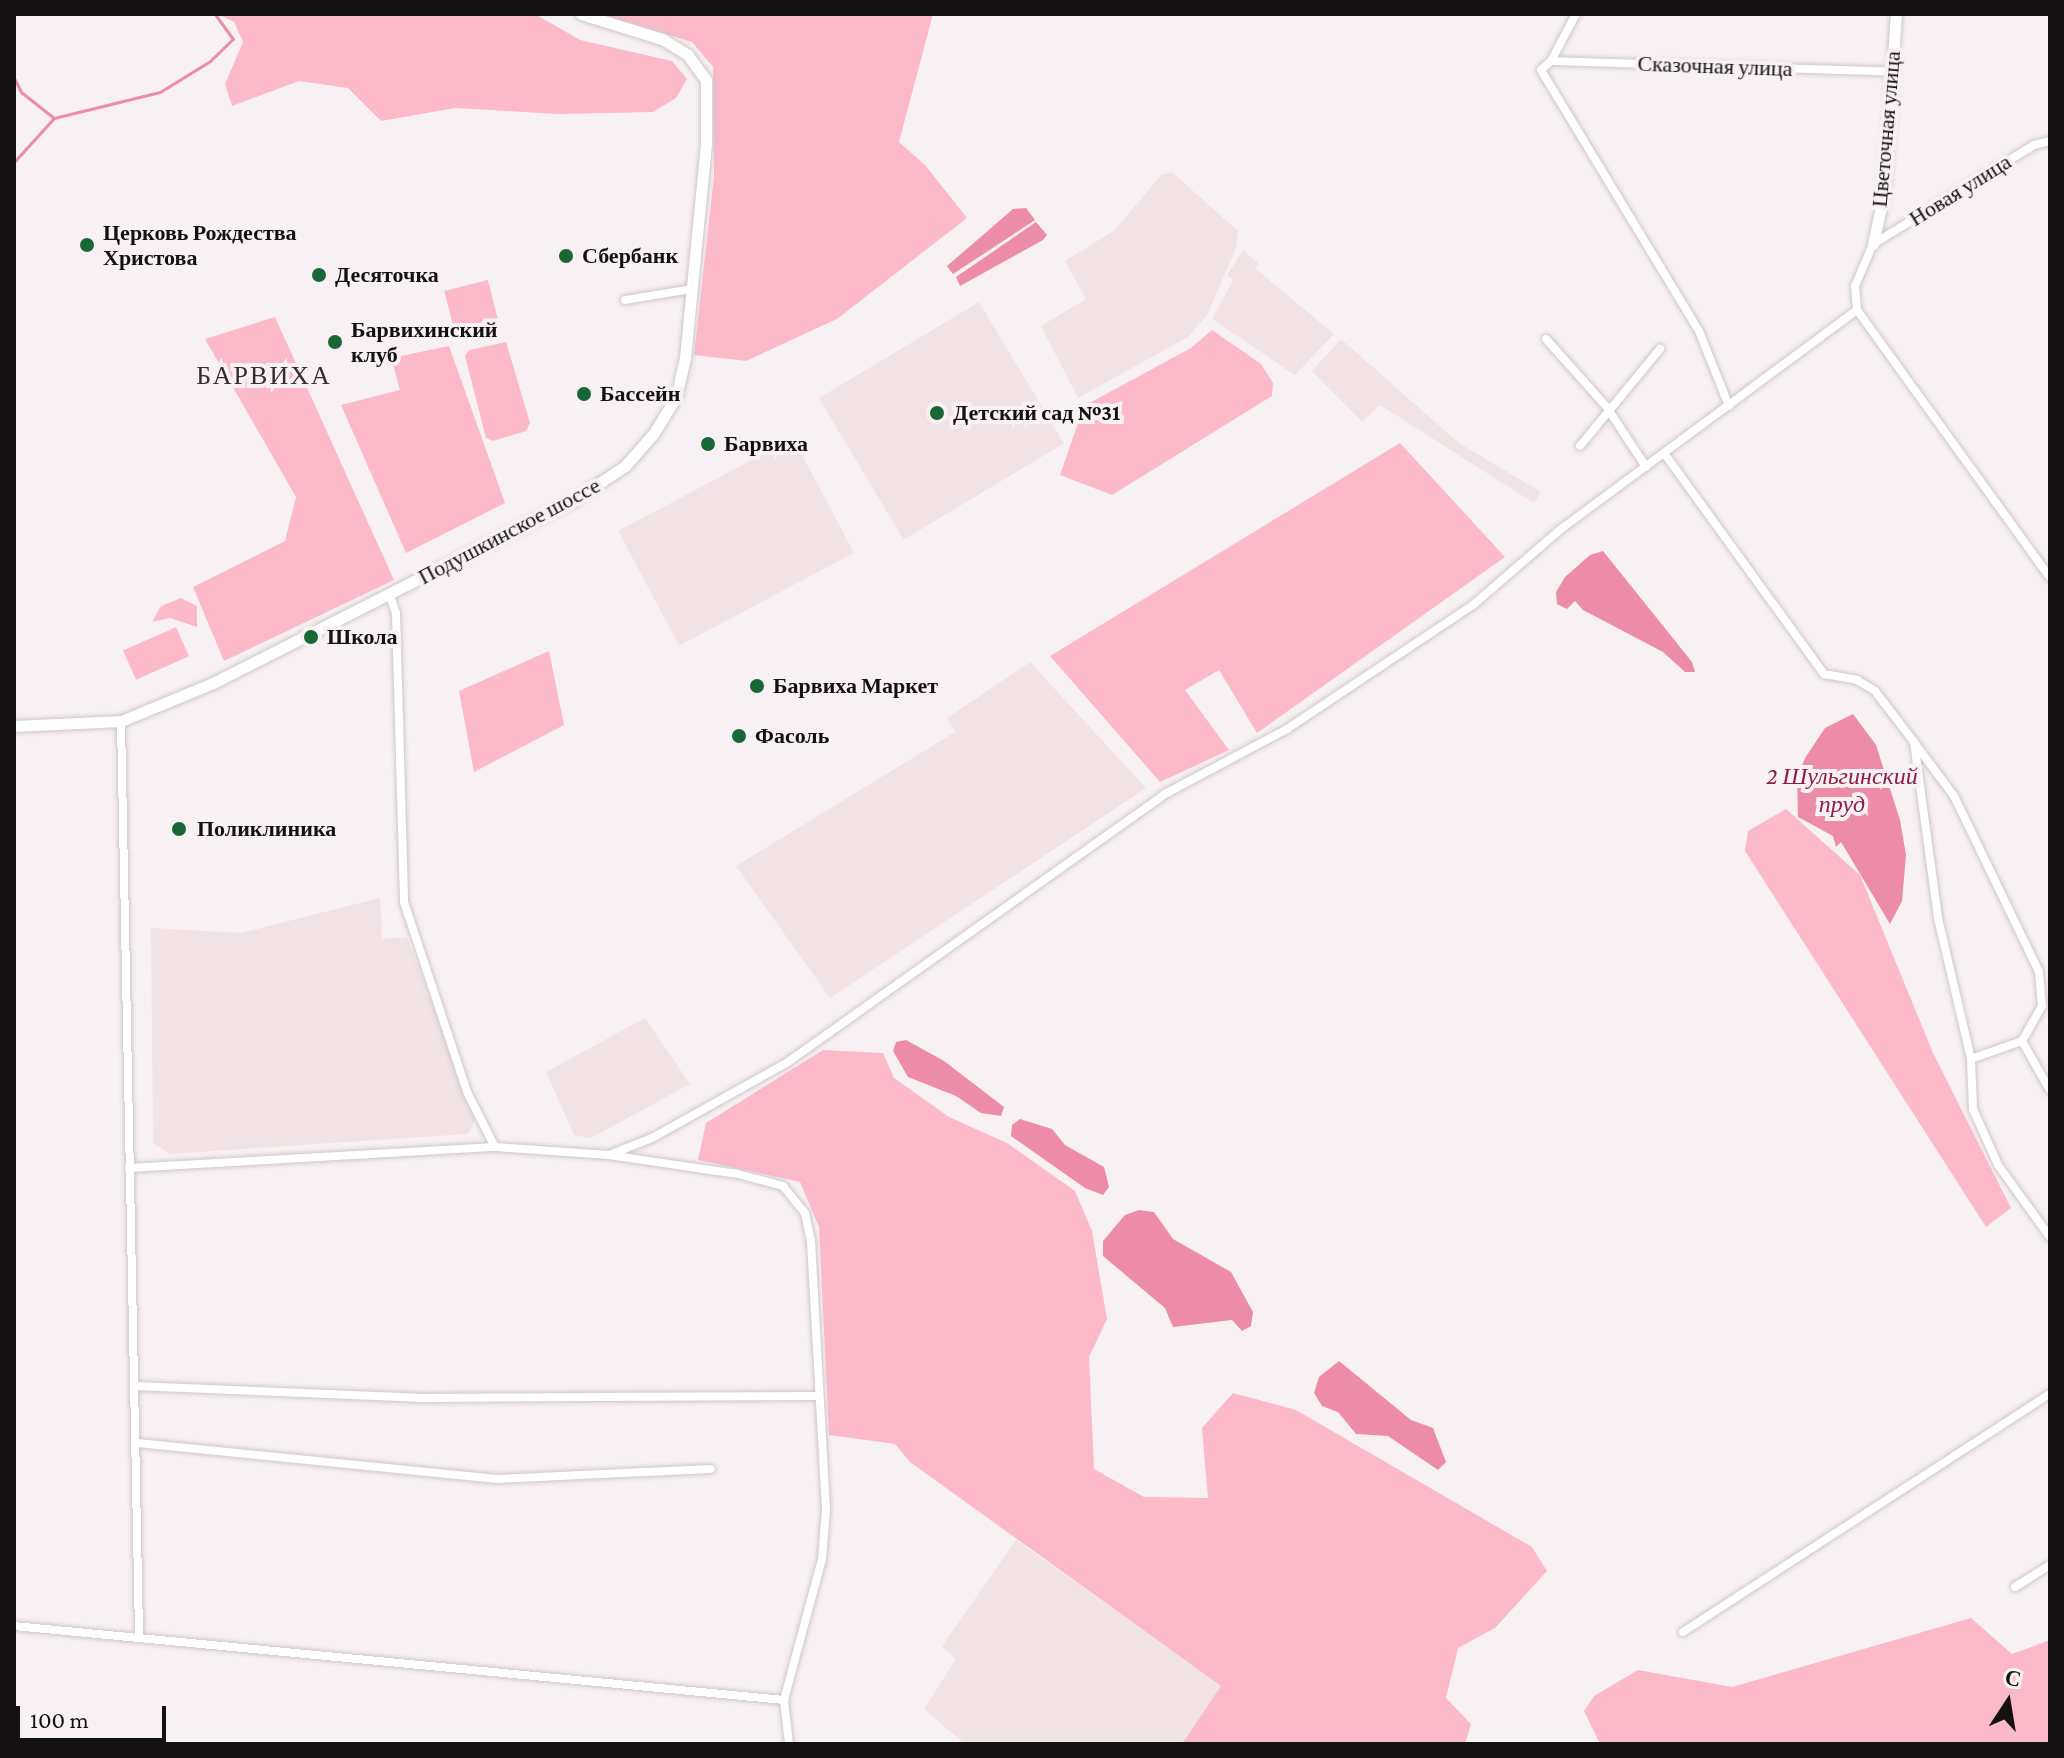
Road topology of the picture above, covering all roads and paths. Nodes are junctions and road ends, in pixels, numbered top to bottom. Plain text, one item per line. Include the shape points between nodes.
1 (581, 14) edge
2 (1576, 14) edge
3 (1896, 14) edge
4 (1551, 61) junction
5 (1893, 72) junction
6 (2050, 141) edge
7 (1873, 244) junction
8 (692, 289) junction
9 (625, 300) dead end
10 (1857, 310) junction
11 (1546, 339) dead end
12 (1660, 349) dead end
13 (1729, 406) junction
14 (1609, 411) junction
15 (1580, 446) dead end
16 (1664, 453) junction
17 (1646, 467) junction
18 (2050, 578) edge
19 (389, 593) junction
20 (121, 721) junction
21 (14, 726) edge
22 (1914, 742) junction
23 (2022, 1041) junction
24 (1971, 1059) junction
25 (2050, 1090) edge
26 (495, 1147) junction
27 (609, 1155) junction
28 (129, 1168) junction
29 (2050, 1237) edge
30 (136, 1386) junction
31 (2050, 1394) edge
32 (816, 1396) junction
33 (137, 1443) junction
34 (711, 1469) dead end
35 (2050, 1565) edge
36 (2015, 1587) dead end
37 (14, 1626) edge
38 (1683, 1632) dead end
39 (139, 1637) junction
40 (784, 1700) junction
41 (789, 1744) edge

1 - 8 main road, Подушкинское шоссе via 662,39 688,55 706,80 706,145
2 - 4 street
3 - 5 main road, Цветочная улица
4 - 5 street, Сказочная улица
4 - 13 street via 1541,70 1699,331
5 - 7 main road, Цветочная улица via 1884,193
6 - 7 street, Новая улица via 2034,145
7 - 10 street via 1855,286
8 - 9 street
8 - 19 main road, Подушкинское шоссе via 676,397 625,466 572,501
10 - 13 street
10 - 18 street
11 - 14 street
12 - 14 street
13 - 16 street
14 - 15 street
14 - 17 street
16 - 17 street
16 - 22 street via 1824,674 1857,680 1875,691
17 - 27 street via 1561,529 1473,605 1287,729 1165,794 788,1062 666,1131
19 - 20 main road, Подушкинское шоссе via 234,673
19 - 26 street via 396,613 404,902 468,1094
20 - 21 main road, Подушкинское шоссе
20 - 28 street
22 - 23 street via 1954,796 2039,972 2042,1006
22 - 24 street via 1938,918
23 - 24 street
23 - 25 street
24 - 29 street via 1973,1109 1998,1165
26 - 27 street
26 - 28 street
27 - 32 street via 738,1174 783,1186 796,1199 811,1241
28 - 30 street
30 - 32 street via 418,1398
30 - 33 street
31 - 38 street
32 - 40 street via 826,1534
33 - 34 street via 497,1479
33 - 39 street
35 - 36 street
37 - 39 street
39 - 40 street
40 - 41 street

